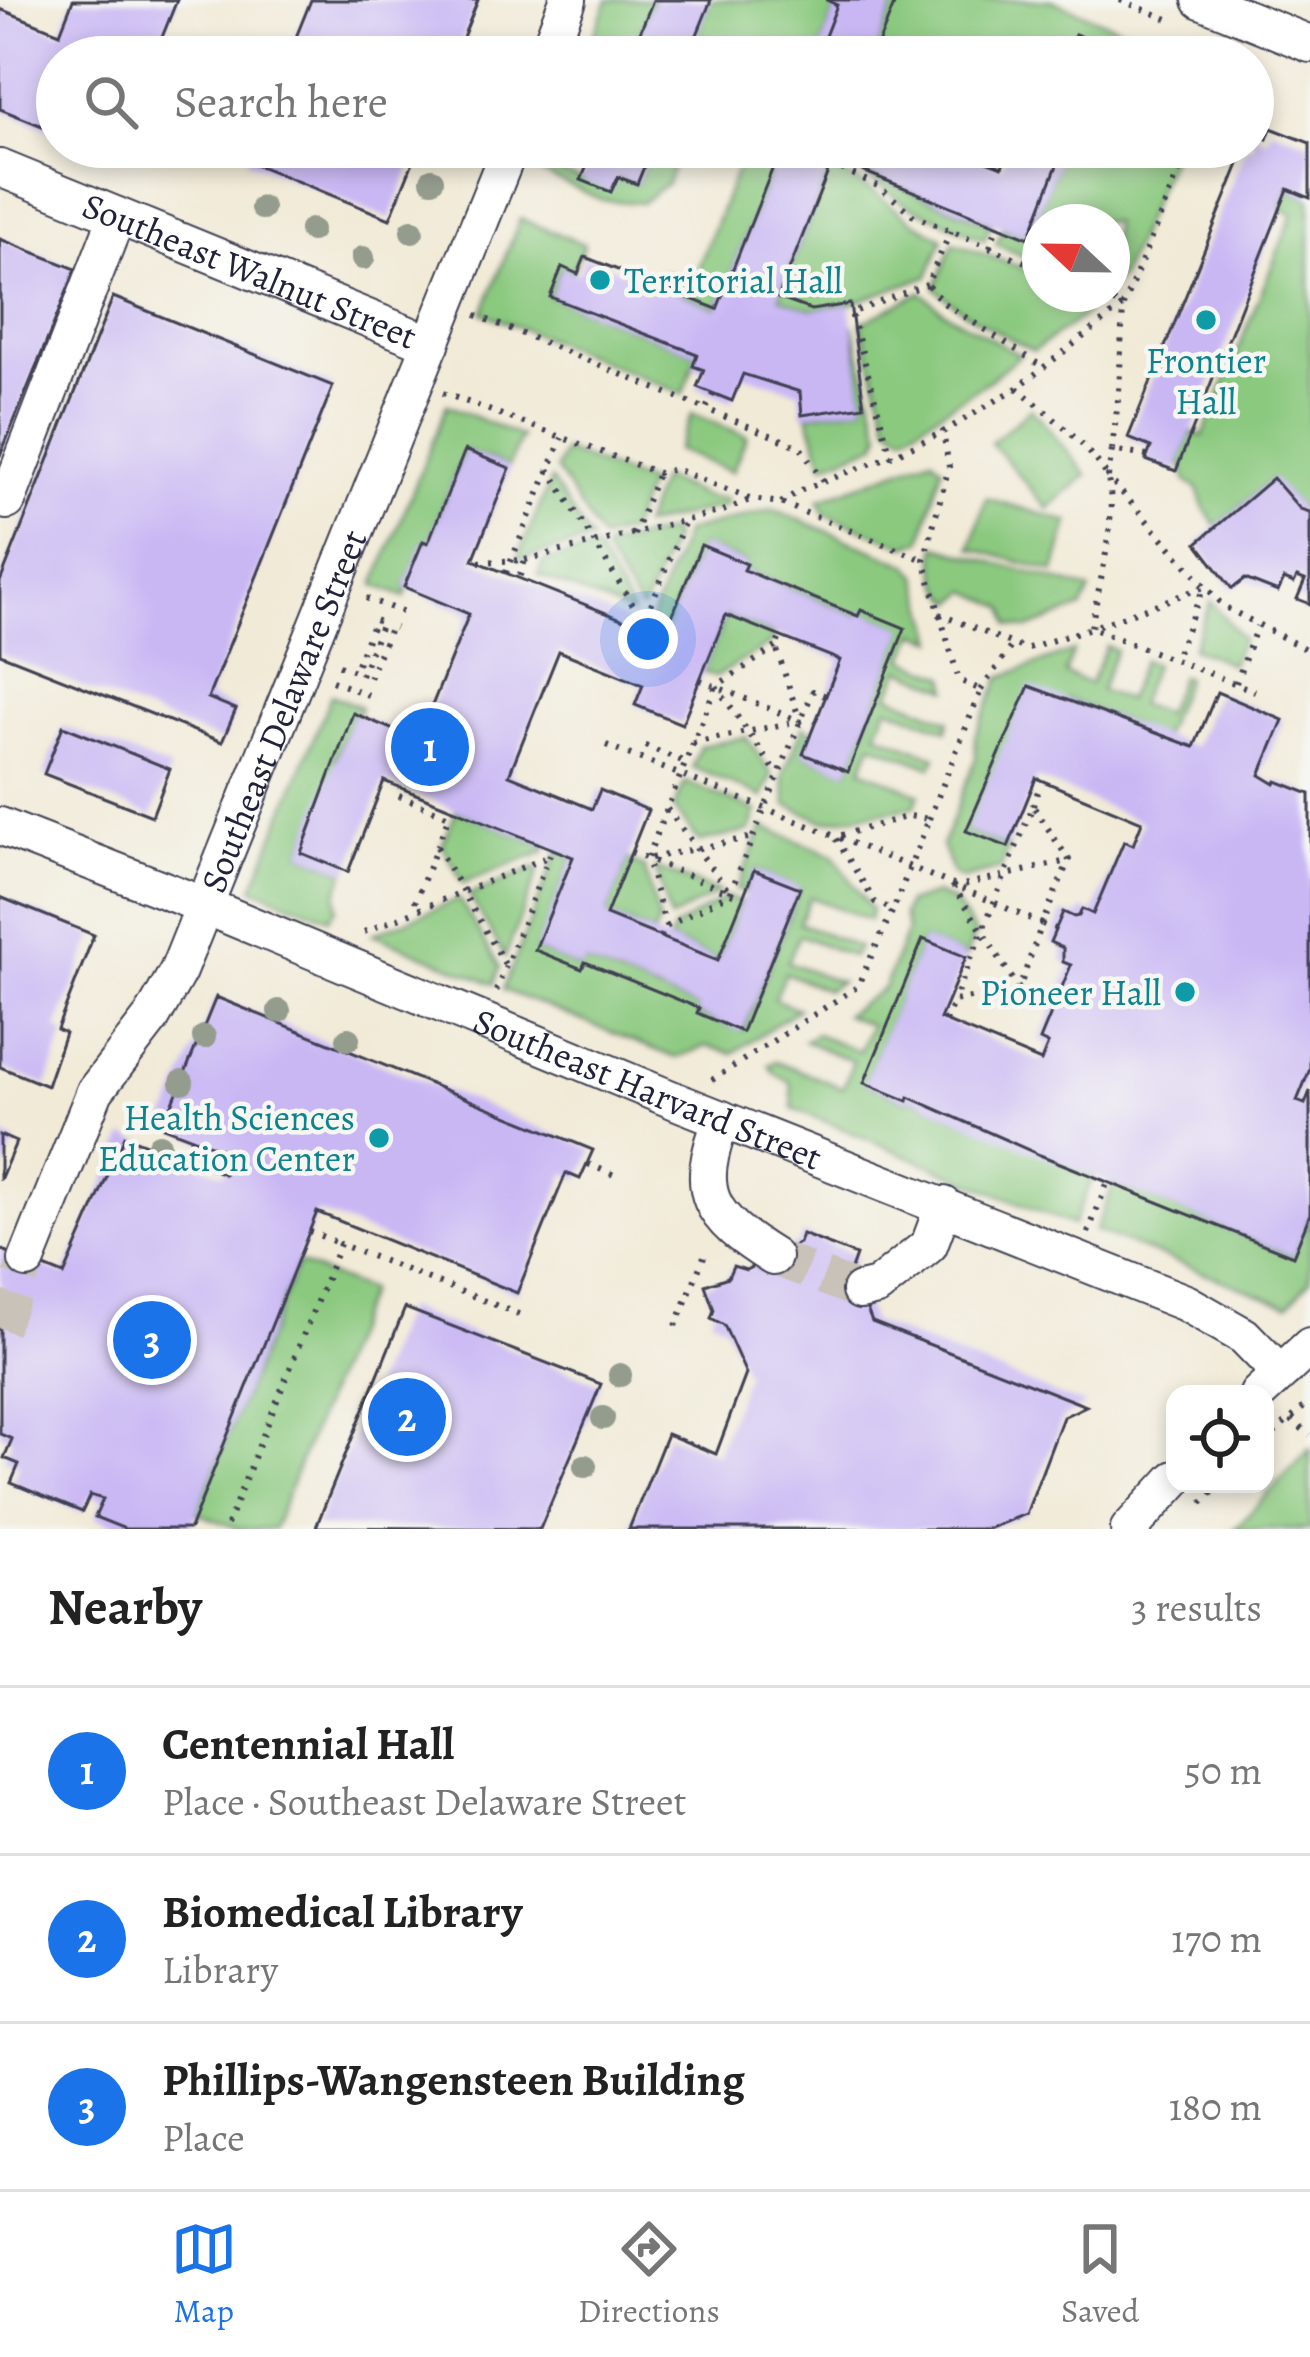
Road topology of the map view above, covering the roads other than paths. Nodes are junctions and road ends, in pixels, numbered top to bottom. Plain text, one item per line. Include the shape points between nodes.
1 (568, 0) edge
2 (1201, 0) edge
3 (1245, 8) edge
4 (554, 36) edge
5 (1310, 44) edge
6 (0, 168) edge
7 (502, 168) edge
8 (117, 216) junction
9 (431, 344) junction
10 (7, 501) dead end
11 (0, 826) edge
12 (205, 906) junction
13 (722, 1119) junction
14 (944, 1205) junction
15 (773, 1257) tunnel mouth
16 (28, 1260) tunnel mouth
17 (860, 1291) dead end
18 (1310, 1346) edge
19 (1269, 1384) edge
20 (1166, 1489) edge
21 (1129, 1529) edge

1 - 4 street
2 - 3 street
3 - 5 street
6 - 8 street, Southeast Walnut Street
7 - 9 street, Southeast Delaware Street
8 - 9 street, Southeast Walnut Street
8 - 10 street
9 - 12 street, Southeast Delaware Street
11 - 12 street, Southeast Harvard Street
12 - 13 street, Southeast Harvard Street
12 - 16 street, Southeast Delaware Street via 163,1000 95,1091
13 - 14 street, Southeast Harvard Street
13 - 15 street via 705,1162 719,1214
14 - 17 street via 929,1245 877,1287
14 - 19 street, Southeast Harvard Street via 1186,1303 1244,1336
18 - 19 street
20 - 21 street

